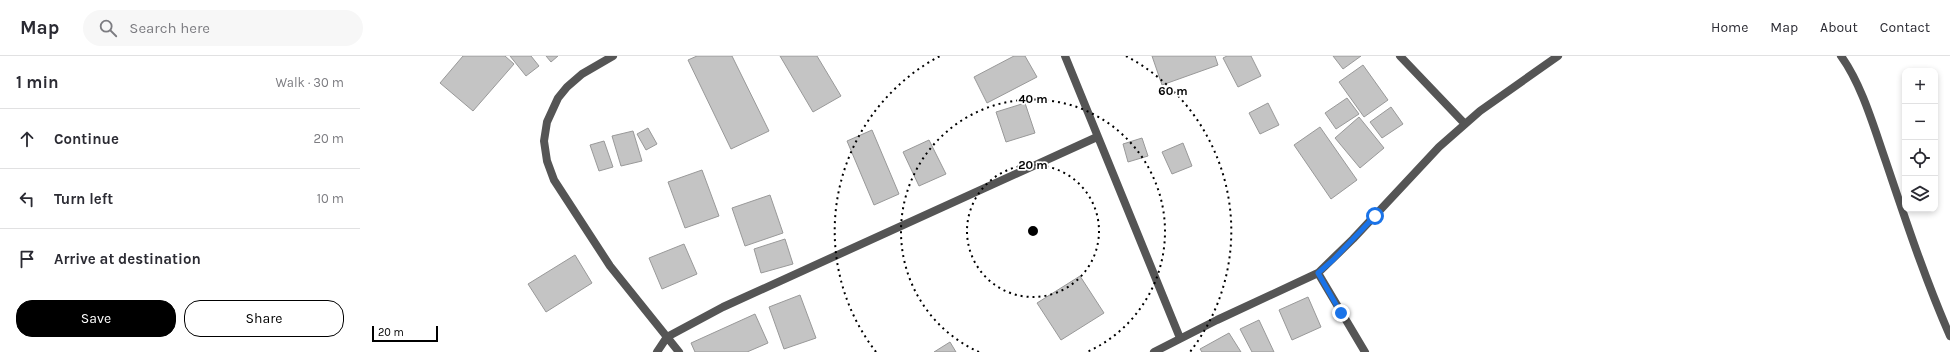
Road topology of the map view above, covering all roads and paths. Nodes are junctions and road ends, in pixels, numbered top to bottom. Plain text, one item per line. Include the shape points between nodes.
1 (613, 56) edge
2 (1065, 56) edge
3 (1400, 56) edge
4 (1558, 56) edge
5 (1841, 56) edge
6 (1465, 124) junction
7 (1097, 136) junction
8 (1318, 273) junction
9 (1950, 336) edge
10 (666, 337) junction
11 (1180, 338) junction
12 (657, 352) edge
13 (679, 352) edge
14 (1154, 352) edge
15 (1365, 352) edge

1 - 10 street via 582,74 558,98 547,122 544,141 547,161 554,180 610,266
2 - 7 street
3 - 6 street
4 - 6 street
5 - 9 street via 1848,65 1871,118 1921,264
6 - 8 street via 1438,147 1359,233
7 - 10 street via 723,307
7 - 11 street
8 - 11 street
8 - 15 street
10 - 12 street
10 - 13 street
11 - 14 street

